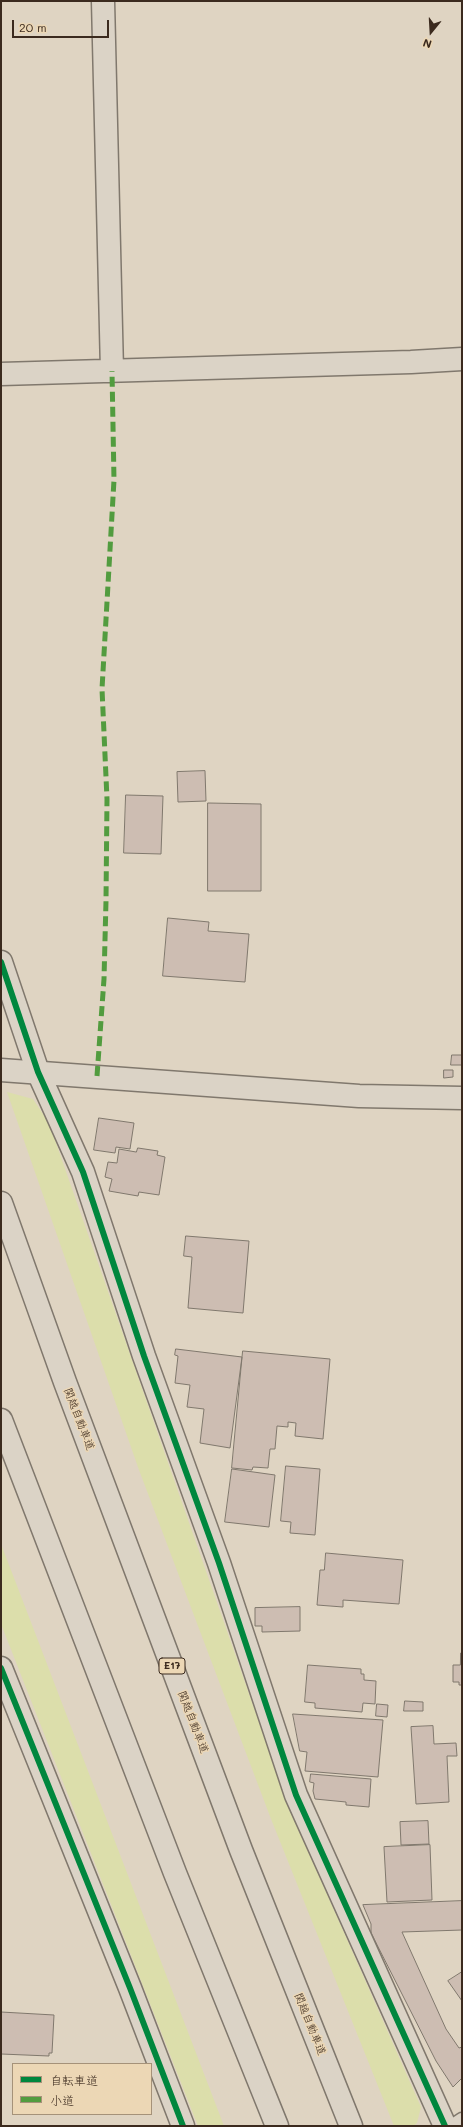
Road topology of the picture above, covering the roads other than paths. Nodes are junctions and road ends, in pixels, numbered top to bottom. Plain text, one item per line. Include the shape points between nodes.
1 (103, 1) edge
2 (462, 359) edge
3 (112, 370) junction
4 (1, 374) edge
5 (1, 962) edge
6 (1, 1070) edge
7 (38, 1072) junction
8 (462, 1098) edge
9 (1, 1203) edge
10 (1, 1420) edge
11 (1, 1668) edge
12 (462, 2120) edge
13 (183, 2126) edge
14 (277, 2126) edge
15 (351, 2126) edge
16 (445, 2126) edge
17 (453, 2126) edge

1 - 3 main road
2 - 3 main road via 403,363
3 - 4 main road
5 - 7 main road
6 - 7 main road
7 - 8 main road via 359,1096
7 - 16 main road via 83,1172 144,1356 219,1563 296,1796
9 - 15 main road, 関越自動車道 / E17 via 65,1382 241,1850
10 - 14 main road via 175,1873
11 - 13 main road
12 - 17 lane

